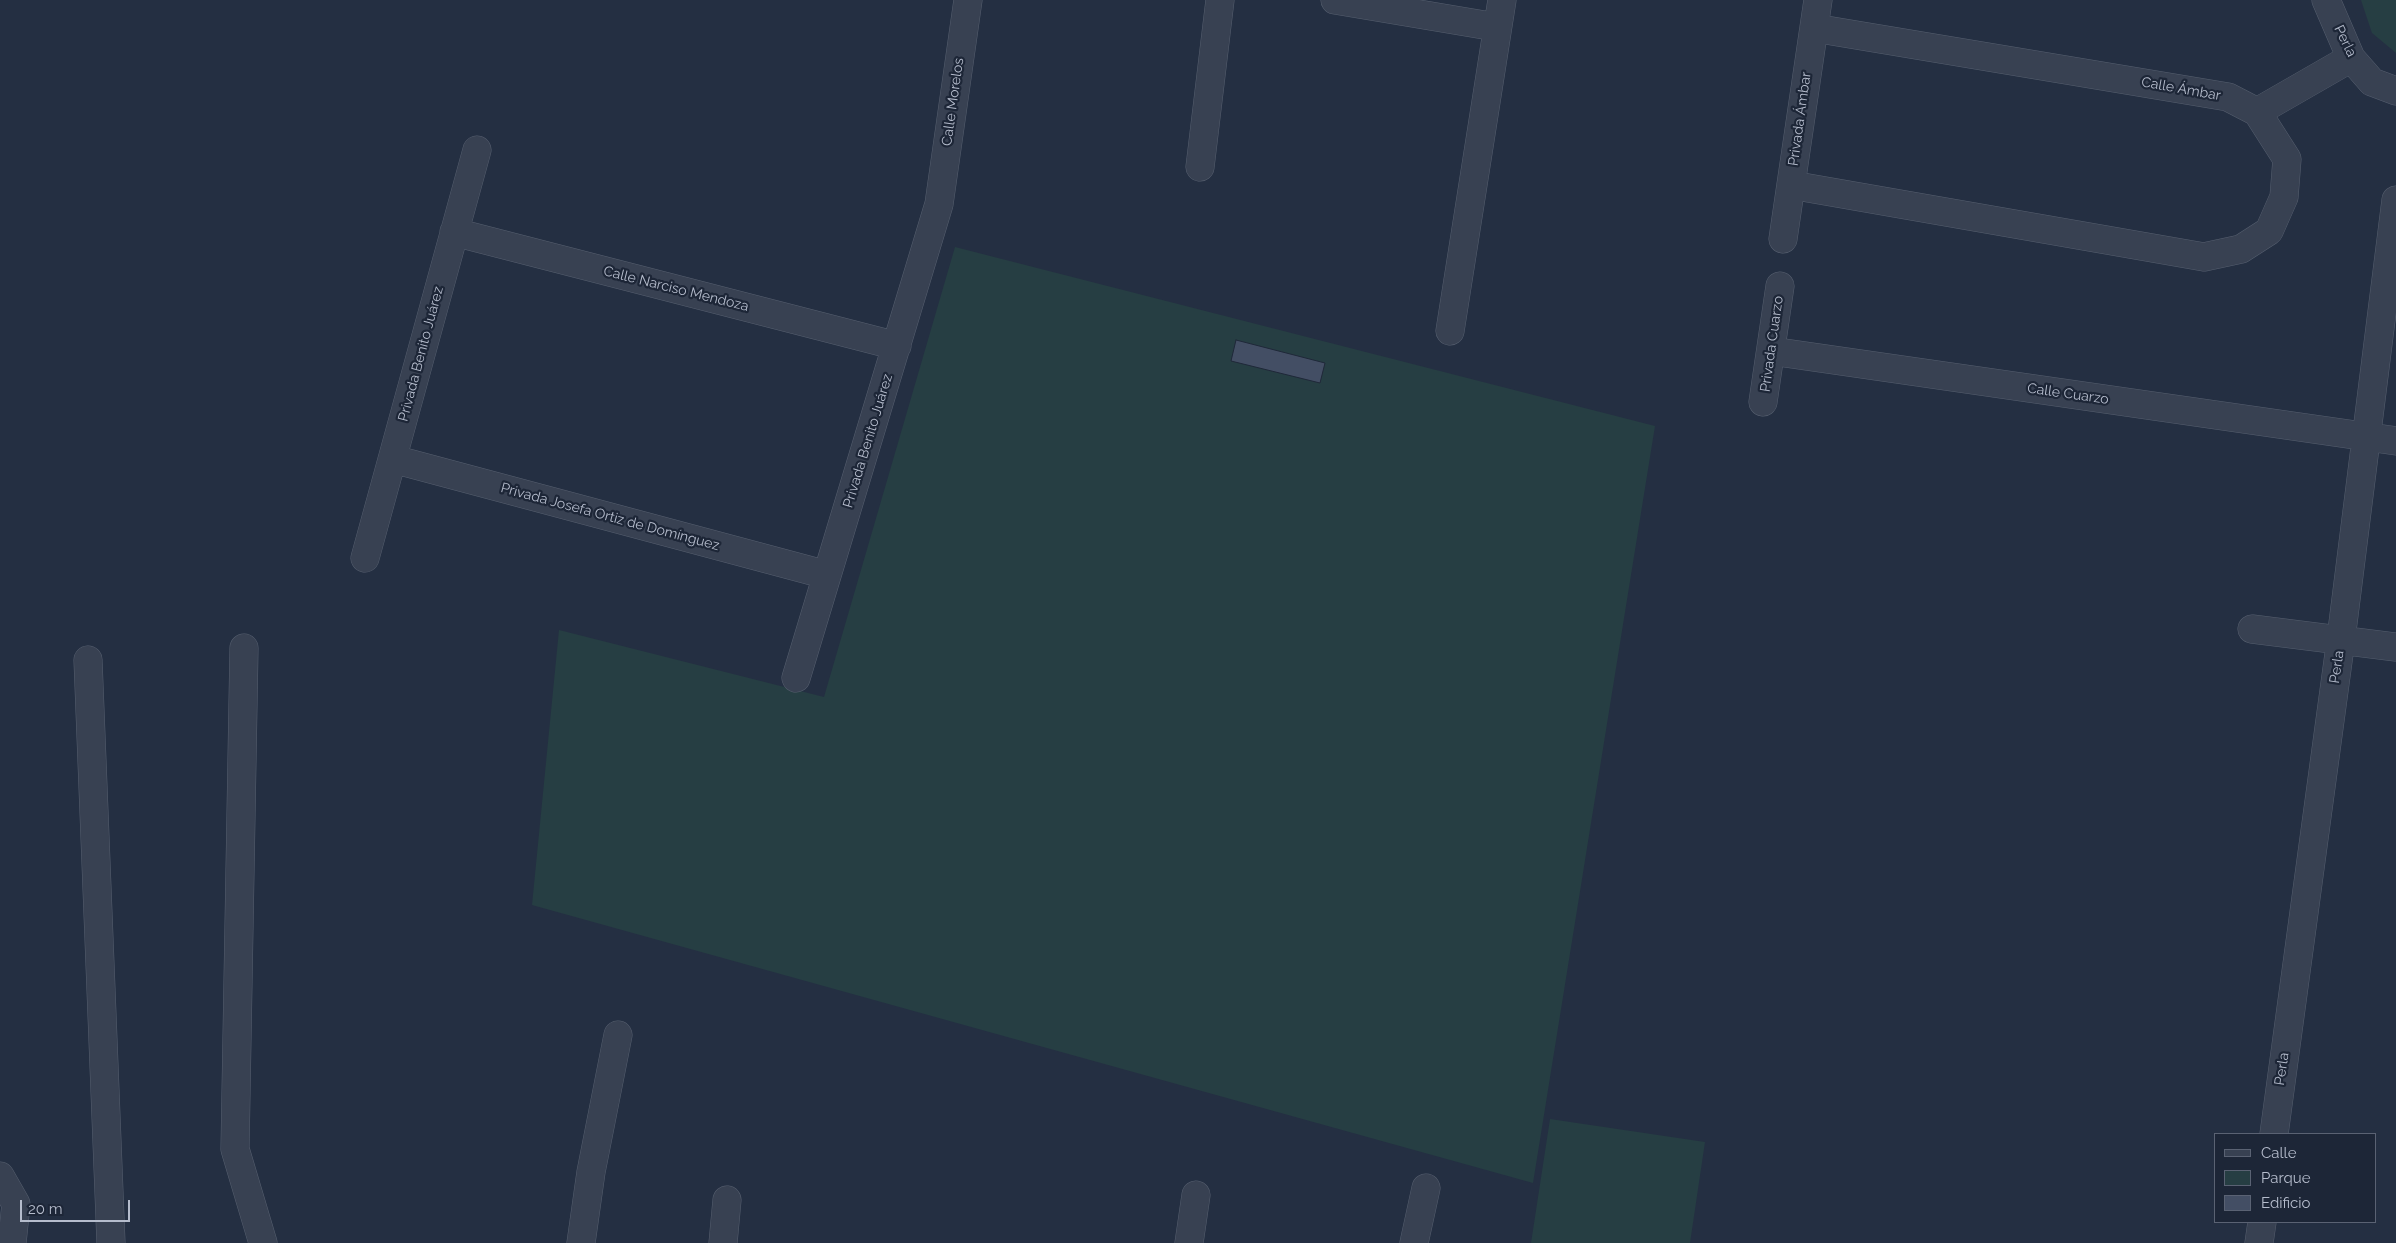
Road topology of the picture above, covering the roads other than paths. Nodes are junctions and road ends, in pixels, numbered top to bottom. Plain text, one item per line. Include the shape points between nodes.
1 (968, 0) edge
2 (1220, 0) edge
3 (1335, 0) edge
4 (1502, 0) edge
5 (1818, 0) edge
6 (2326, 0) edge
7 (1496, 27) junction
8 (1814, 28) junction
9 (2351, 58) junction
10 (2396, 91) edge
11 (2257, 112) junction
12 (477, 150) dead end
13 (1200, 166) dead end
14 (1791, 185) junction
15 (2396, 200) edge
16 (939, 204) joint
17 (454, 232) junction
18 (1783, 239) dead end
19 (1780, 286) dead end
20 (1450, 332) dead end
21 (897, 346) junction
22 (1771, 351) junction
23 (1763, 402) dead end
24 (2365, 437) junction
25 (2396, 441) edge
26 (393, 459) junction
27 (365, 558) dead end
28 (827, 574) junction
29 (2252, 629) dead end
30 (2341, 639) junction
31 (2396, 647) edge
32 (244, 648) dead end
33 (88, 660) dead end
34 (796, 678) dead end
35 (618, 1035) dead end
36 (2274, 1133) edge
37 (0, 1176) edge
38 (1426, 1188) dead end
39 (1196, 1195) dead end
40 (727, 1200) dead end
41 (2262, 1223) edge
42 (12, 1243) edge
43 (111, 1243) edge
44 (263, 1243) edge
45 (581, 1243) edge
46 (723, 1243) edge
47 (1189, 1243) edge
48 (1414, 1243) edge
49 (2259, 1243) edge

1 - 16 street, Calle Morelos
2 - 13 street
3 - 7 street
4 - 7 street
5 - 8 street, Privada Ámbar
6 - 9 street, Perla
7 - 20 street
8 - 11 street, Calle Ámbar via 2228,97
8 - 14 street, Privada Ámbar
9 - 10 street, Perla via 2372,82
9 - 11 street
11 - 14 street via 2287,159 2284,197 2269,231 2241,249 2204,256
12 - 17 street, Privada Benito Juárez
14 - 18 street, Privada Ámbar
15 - 24 street, Perla
16 - 21 street, Privada Benito Juárez
17 - 21 street, Calle Narciso Mendoza
17 - 26 street, Privada Benito Juárez
19 - 22 street, Privada Cuarzo
21 - 28 street, Privada Benito Juárez
22 - 23 street, Privada Cuarzo
22 - 24 street, Calle Cuarzo
24 - 25 street, Calle Cuarzo
24 - 30 street, Perla
26 - 27 street, Privada Benito Juárez
26 - 28 street, Privada Josefa Ortiz de Domínguez
28 - 34 street, Privada Benito Juárez
29 - 30 street
30 - 31 street
30 - 36 street, Perla
32 - 44 street via 235,1149
33 - 43 street
35 - 45 street via 590,1172
37 - 42 street via 16,1204
38 - 48 street
39 - 47 street
40 - 46 street
41 - 49 street

